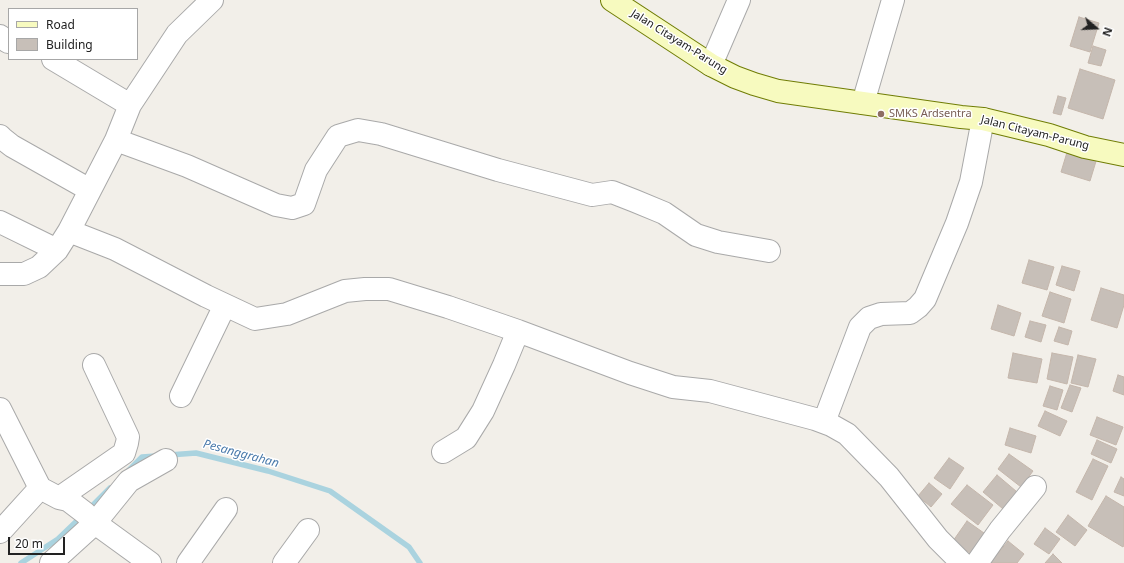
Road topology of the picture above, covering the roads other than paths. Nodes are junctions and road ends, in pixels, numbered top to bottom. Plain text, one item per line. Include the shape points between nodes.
1 (212, 0) edge
2 (612, 0) edge
3 (739, 0) edge
4 (893, 0) edge
5 (55, 60) edge
6 (712, 65) junction
7 (863, 103) junction
8 (130, 105) junction
9 (982, 119) junction
10 (0, 136) edge
11 (116, 140) junction
12 (1124, 155) edge
13 (90, 190) junction
14 (0, 222) edge
15 (69, 231) junction
16 (57, 250) junction
17 (769, 251) dead end
18 (0, 274) edge
19 (225, 305) junction
20 (518, 331) junction
21 (94, 365) dead end
22 (181, 396) dead end
23 (0, 409) edge
24 (824, 422) junction
25 (443, 452) dead end
26 (166, 460) dead end
27 (1035, 487) dead end
28 (40, 488) junction
29 (64, 499) junction
30 (226, 509) dead end
31 (90, 518) junction
32 (308, 530) dead end
33 (0, 532) edge
34 (51, 563) edge
35 (150, 563) edge
36 (188, 563) edge
37 (284, 563) edge
38 (962, 563) edge
39 (977, 563) edge

1 - 8 street via 178,34
2 - 6 street, Jalan Citayam-Parung
3 - 6 street
4 - 7 street
5 - 8 street
6 - 7 street, Jalan Citayam-Parung via 754,84
7 - 9 street, Jalan Citayam-Parung
8 - 11 street
9 - 12 street, Jalan Citayam-Parung
9 - 24 street via 971,182 925,299 910,313 880,314 869,318 860,327
10 - 13 street via 12,146
11 - 13 street
11 - 17 street via 187,166 276,205 292,208 304,204 316,170 338,136 358,130 381,134 498,170 592,195 612,192 664,213 696,235 718,242
13 - 15 street
14 - 16 street
15 - 16 street
15 - 19 street via 115,249
16 - 18 street via 39,267 24,274
19 - 20 street via 255,319 287,314 345,291 389,289
19 - 22 street
20 - 24 street via 673,387 710,391
20 - 25 street via 483,411 466,438
21 - 29 street via 128,437 127,444 124,453
23 - 28 street
24 - 38 street via 847,434 889,477 938,539
26 - 31 street via 129,481
27 - 39 street
28 - 29 street
28 - 33 street
29 - 31 street
30 - 36 street
31 - 34 street
31 - 35 street
32 - 37 street

